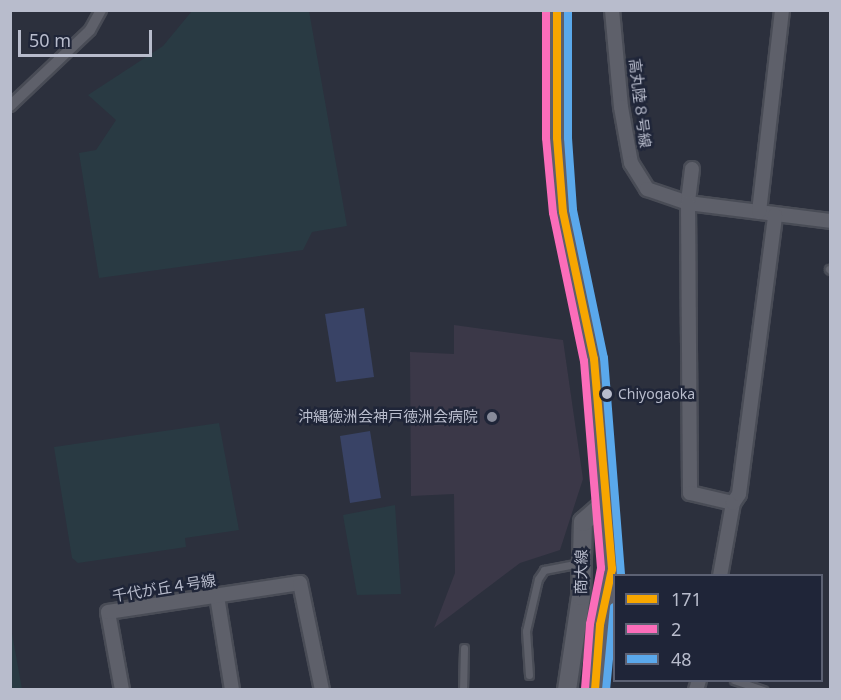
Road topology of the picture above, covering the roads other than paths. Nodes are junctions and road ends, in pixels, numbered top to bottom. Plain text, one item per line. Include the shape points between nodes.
1 (101, 10) edge
2 (557, 10) edge
3 (612, 10) edge
4 (782, 10) edge
5 (10, 106) edge
6 (692, 169) dead end
7 (688, 203) junction
8 (759, 212) junction
9 (775, 215) junction
10 (831, 221) edge
11 (608, 500) junction
12 (733, 503) junction
13 (580, 563) junction
14 (720, 574) edge
15 (217, 596) junction
16 (464, 648) dead end
17 (529, 675) dead end
18 (737, 682) edge
19 (122, 690) edge
20 (232, 690) edge
21 (322, 690) edge
22 (463, 690) edge
23 (567, 690) edge
24 (595, 690) edge
25 (763, 690) edge

1 - 5 street via 90,30
2 - 11 street via 557,138 563,212 594,359
3 - 7 street, 高丸陸８号線 via 621,107 631,163 647,189
4 - 8 street
6 - 7 street
7 - 8 street, 高丸陸８号線
7 - 12 street via 690,493
8 - 9 street, 高丸陸８号線
9 - 10 street, 高丸陸８号線
9 - 12 street via 739,494
11 - 13 street, 商大線 via 583,522
11 - 24 street via 612,569 600,625
12 - 14 street
13 - 17 lane via 544,570 538,579 526,632
13 - 23 street, 商大線 via 581,596
15 - 19 street, 千代が丘４号線 via 108,612
15 - 20 street
15 - 21 street, 千代が丘４号線 via 300,583
16 - 22 lane
18 - 25 lane

